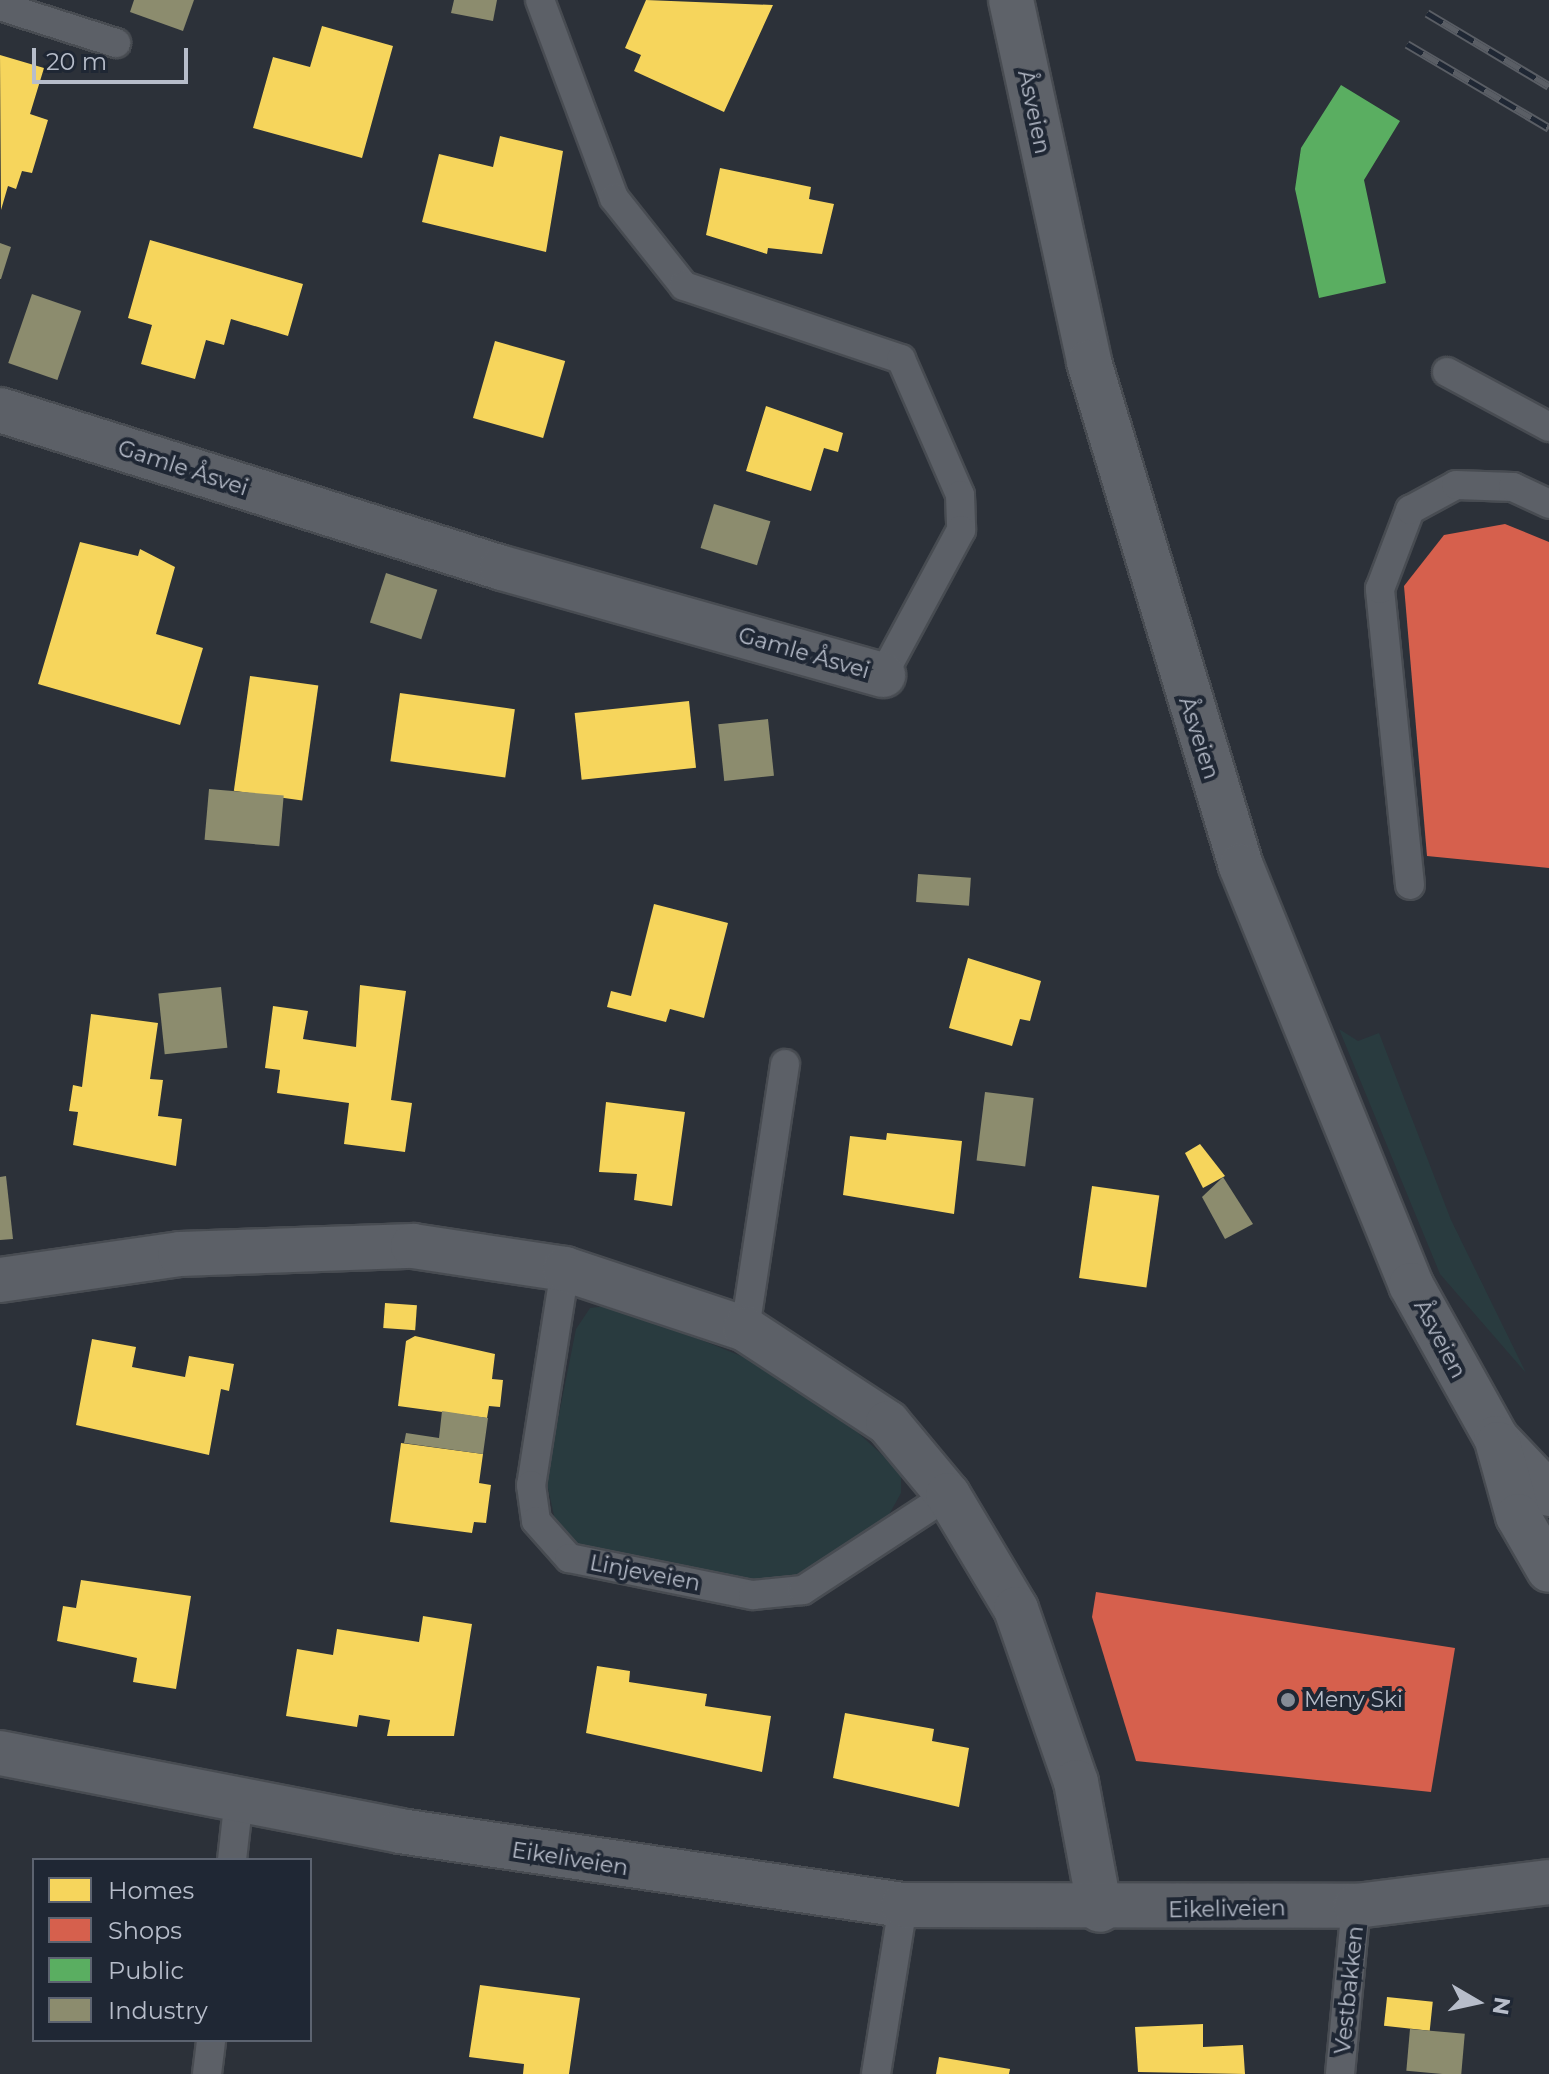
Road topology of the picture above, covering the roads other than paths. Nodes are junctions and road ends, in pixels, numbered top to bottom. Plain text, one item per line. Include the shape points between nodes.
1 (540, 0) edge
2 (1011, 0) edge
3 (0, 6) edge
4 (116, 43) dead end
5 (1447, 372) dead end
6 (0, 410) edge
7 (1549, 427) edge
8 (1549, 504) edge
9 (883, 675) joint
10 (1410, 885) dead end
11 (785, 1064) dead end
12 (565, 1269) junction
13 (0, 1280) edge
14 (745, 1329) junction
15 (1496, 1438) junction
16 (1549, 1494) edge
17 (948, 1495) junction
18 (1549, 1570) edge
19 (0, 1753) edge
20 (239, 1798) junction
21 (232, 1858) edge
22 (1549, 1882) edge
23 (903, 1905) junction
24 (1356, 1906) junction
25 (1100, 1910) junction
26 (211, 2042) edge
27 (207, 2074) edge
28 (876, 2074) edge
29 (1340, 2074) edge

1 - 9 lane, Gamle Åsvei via 614,198 684,286 901,359 960,495 961,530
2 - 15 main road, Åsveien via 1089,362 1241,866 1369,1194
3 - 4 lane
5 - 7 lane
6 - 9 street, Gamle Åsvei via 502,568
8 - 10 lane via 1513,487 1456,485 1410,510 1380,589
11 - 14 lane
12 - 13 street via 413,1246 304,1246 180,1254
12 - 14 street
12 - 17 lane, Linjeveien via 531,1485 536,1521 569,1558 753,1595 803,1590
14 - 17 street via 888,1423
15 - 16 main road, Åsveien
15 - 18 main road, Åsveien via 1518,1516
17 - 25 street via 1016,1609 1076,1782
19 - 20 street, Eikeliveien
20 - 21 lane
20 - 23 street, Eikeliveien via 663,1874
22 - 24 street, Eikeliveien
23 - 25 street, Eikeliveien
23 - 28 lane
24 - 25 street, Eikeliveien
24 - 29 lane, Vestbakken
26 - 27 lane

